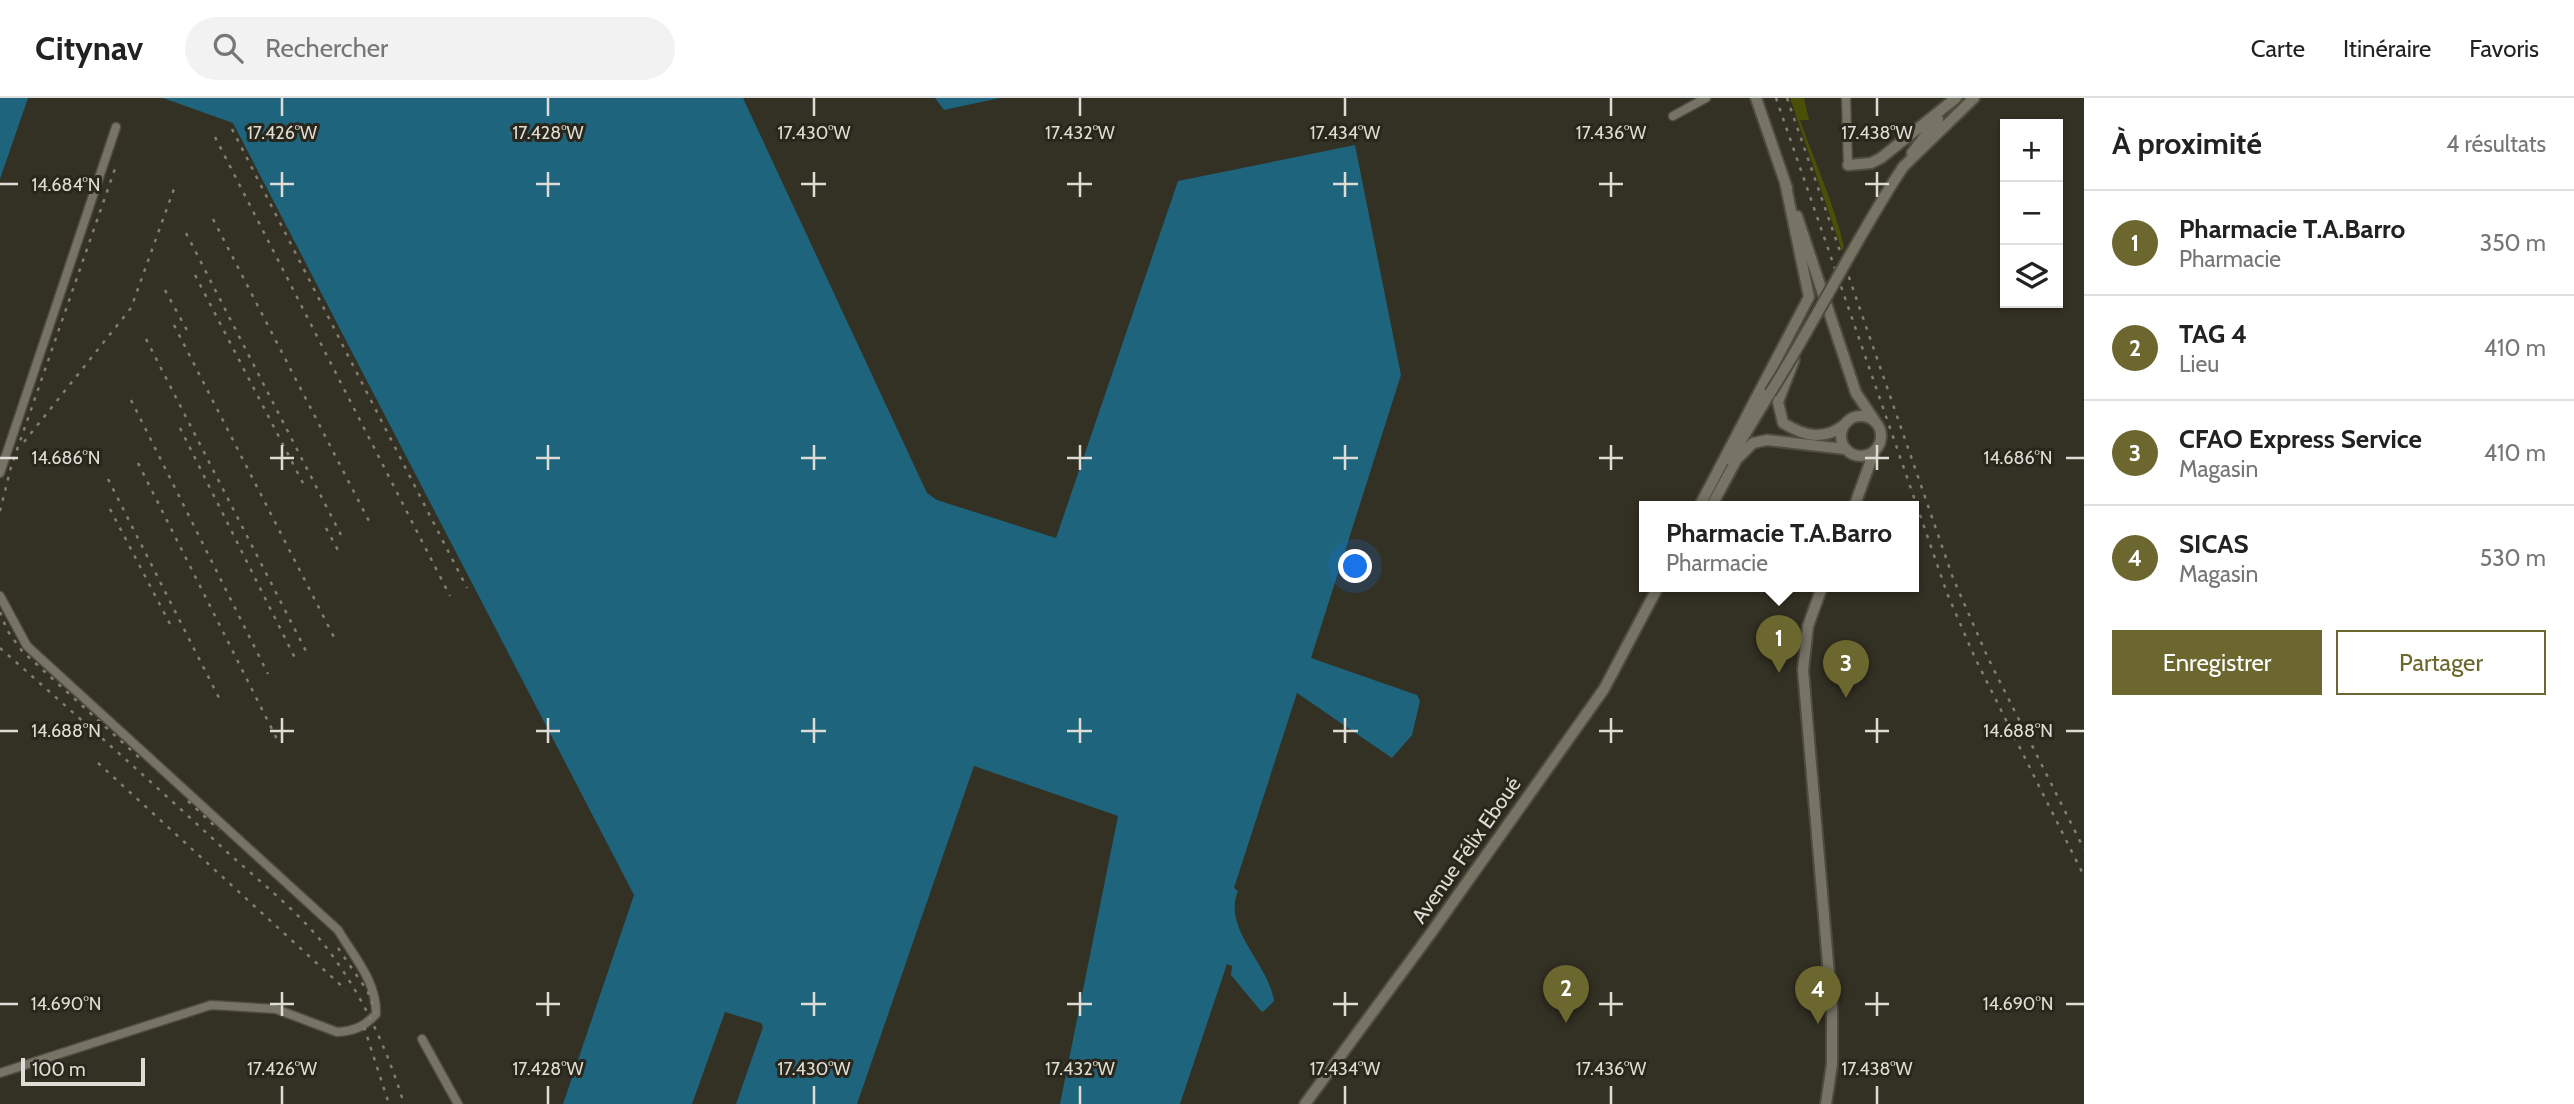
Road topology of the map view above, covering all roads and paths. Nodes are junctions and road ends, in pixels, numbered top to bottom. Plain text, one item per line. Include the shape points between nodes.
1 (1706, 98) edge
2 (1756, 98) edge
3 (1846, 98) edge
4 (1974, 98) edge
5 (1953, 99) edge
6 (1673, 116) dead end
7 (116, 127) dead end
8 (1924, 141) junction
9 (1848, 165) joint
10 (1785, 182) junction
11 (1824, 290) junction
12 (1809, 297) junction
13 (1775, 393) junction
14 (1856, 393) junction
15 (1875, 421) junction
16 (1847, 422) junction
17 (1754, 423) junction
18 (1783, 423) junction
19 (1769, 440) junction
20 (1848, 451) junction
21 (1874, 452) junction
22 (1737, 460) junction
23 (0, 473) edge
24 (1865, 481) junction
25 (1703, 501) edge
26 (1704, 501) edge
27 (1714, 501) edge
28 (1857, 501) edge
29 (1656, 592) edge
30 (1661, 592) edge
31 (1820, 592) edge
32 (0, 596) edge
33 (1648, 611) junction
34 (422, 1039) dead end
35 (0, 1073) edge
36 (458, 1104) edge
37 (1305, 1104) edge
38 (1826, 1104) edge

1 - 6 street
2 - 10 street
3 - 9 street
4 - 8 street
5 - 8 street
5 - 9 street via 1881,158
7 - 23 street
8 - 13 street, bridge via 1868,220
10 - 11 street
10 - 12 street
11 - 12 street
11 - 14 street
12 - 25 street
13 - 17 street
13 - 18 street
14 - 15 street
14 - 16 street
15 - 16 street via 1862,415
15 - 21 street via 1881,437
16 - 18 street via 1831,434 1820,435 1799,432
16 - 20 street via 1840,435
17 - 19 street
17 - 22 street
17 - 26 street
18 - 19 street
19 - 20 street
19 - 22 street via 1753,443
20 - 21 street via 1861,456
20 - 24 street
21 - 24 street
22 - 27 street
24 - 28 street
29 - 33 street, Avenue Félix Eboué
30 - 33 street, Avenue Félix Eboué
31 - 38 street via 1808,626 1803,670 1832,1010
32 - 35 street via 27,646 338,930 371,982 376,999 376,1014 364,1026 337,1032 268,1007 211,1005
33 - 37 street, Avenue Félix Eboué via 1604,689
34 - 36 street

